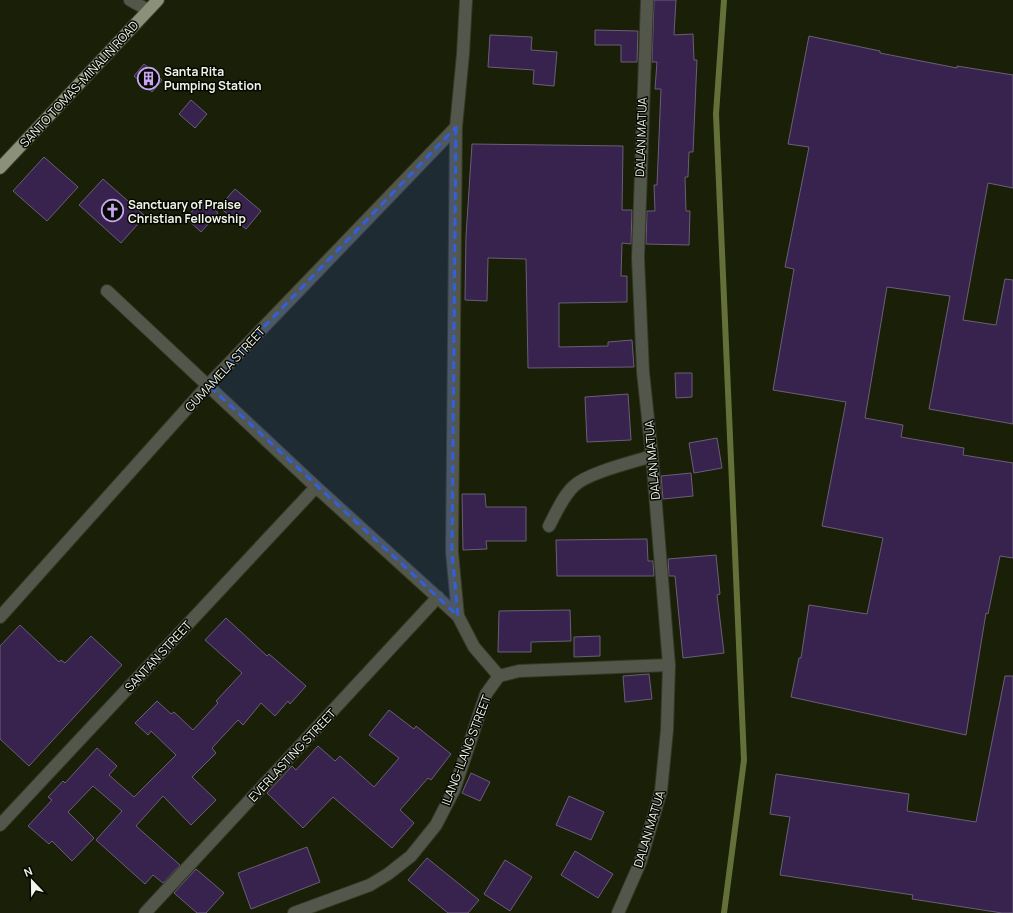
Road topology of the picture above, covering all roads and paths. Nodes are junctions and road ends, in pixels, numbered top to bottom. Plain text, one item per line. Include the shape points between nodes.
1 (130, 0) edge
2 (158, 0) edge
3 (466, 0) edge
4 (647, 0) edge
5 (148, 10) junction
6 (456, 127) junction
7 (0, 168) edge
8 (107, 291) dead end
9 (208, 385) junction
10 (652, 456) junction
11 (316, 487) junction
12 (549, 526) dead end
13 (438, 597) junction
14 (458, 616) junction
15 (0, 617) edge
16 (669, 665) junction
17 (499, 676) junction
18 (0, 825) edge
19 (145, 913) edge
20 (294, 913) edge
21 (618, 913) edge

1 - 5 street
2 - 5 main road, SANTO TOMAS-MINALIN ROAD
3 - 6 street
4 - 10 street, DALAN MATUA via 638,258 643,372
5 - 7 main road, SANTO TOMAS-MINALIN ROAD
6 - 9 street, GUMAMELA STREET
6 - 14 street via 452,552
8 - 9 street
9 - 11 street
9 - 15 street, GUMAMELA STREET
10 - 12 street via 586,478 574,485
10 - 16 street, DALAN MATUA
11 - 13 street
11 - 18 street, SANTAN STREET
13 - 14 street
13 - 19 street, EVERLASTING STREET
14 - 17 street via 474,647
16 - 17 street via 519,671
16 - 21 street, DALAN MATUA via 667,730 661,791 640,863
17 - 20 street, ILANG-ILANG STREET via 486,694 454,790 436,825 411,856 370,885

